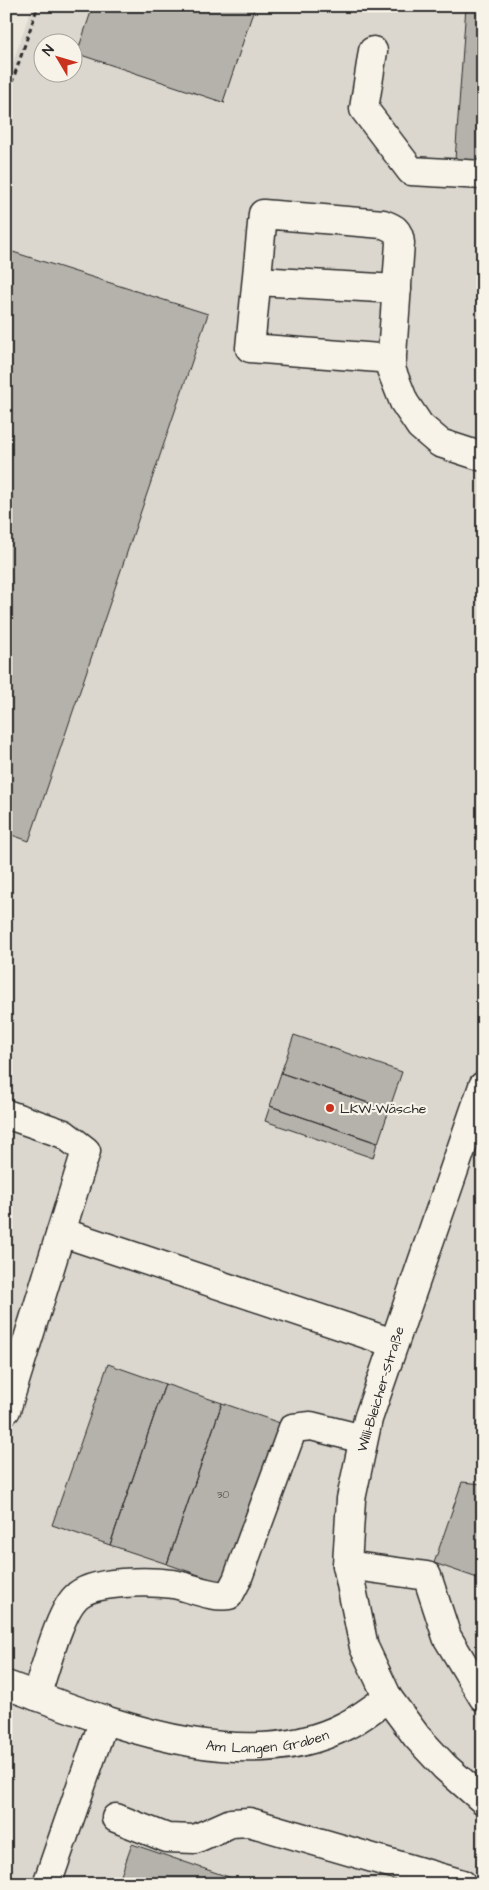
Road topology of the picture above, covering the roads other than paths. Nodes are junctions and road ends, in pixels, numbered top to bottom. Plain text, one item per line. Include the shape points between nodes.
1 (373, 51) dead end
2 (483, 175) edge
3 (258, 281) junction
4 (397, 289) junction
5 (392, 360) junction
6 (483, 457) edge
7 (483, 1086) edge
8 (6, 1114) edge
9 (61, 1232) junction
10 (393, 1343) junction
11 (6, 1410) edge
12 (363, 1439) junction
13 (347, 1565) junction
14 (6, 1685) edge
15 (36, 1696) junction
16 (483, 1697) edge
17 (388, 1698) junction
18 (104, 1720) junction
19 (483, 1800) edge
20 (116, 1818) dead end
21 (47, 1884) edge
22 (462, 1884) edge

1 - 2 street via 364,109 411,171
3 - 4 street
3 - 4 street via 263,214 383,224 394,228 400,243
3 - 5 street via 250,348
4 - 5 street
5 - 6 street via 391,369 404,402 420,426 440,443
7 - 10 street, Willi-Bleicher-Straße
8 - 9 street via 64,1134 86,1151
9 - 10 street
9 - 11 street
10 - 12 street, Willi-Bleicher-Straße
12 - 13 street, Willi-Bleicher-Straße via 351,1499
12 - 15 street via 311,1426 293,1428 229,1595 146,1581 116,1584 77,1595 67,1608
13 - 16 street via 427,1576 447,1637
13 - 17 street, Willi-Bleicher-Straße via 364,1647
14 - 15 street, Am Langen Graben
15 - 18 street, Am Langen Graben
17 - 18 street, Am Langen Graben via 346,1726 303,1741 255,1749 211,1747
17 - 19 street via 422,1743
18 - 21 street
20 - 22 street via 167,1838 185,1839 195,1839 231,1823 248,1822

